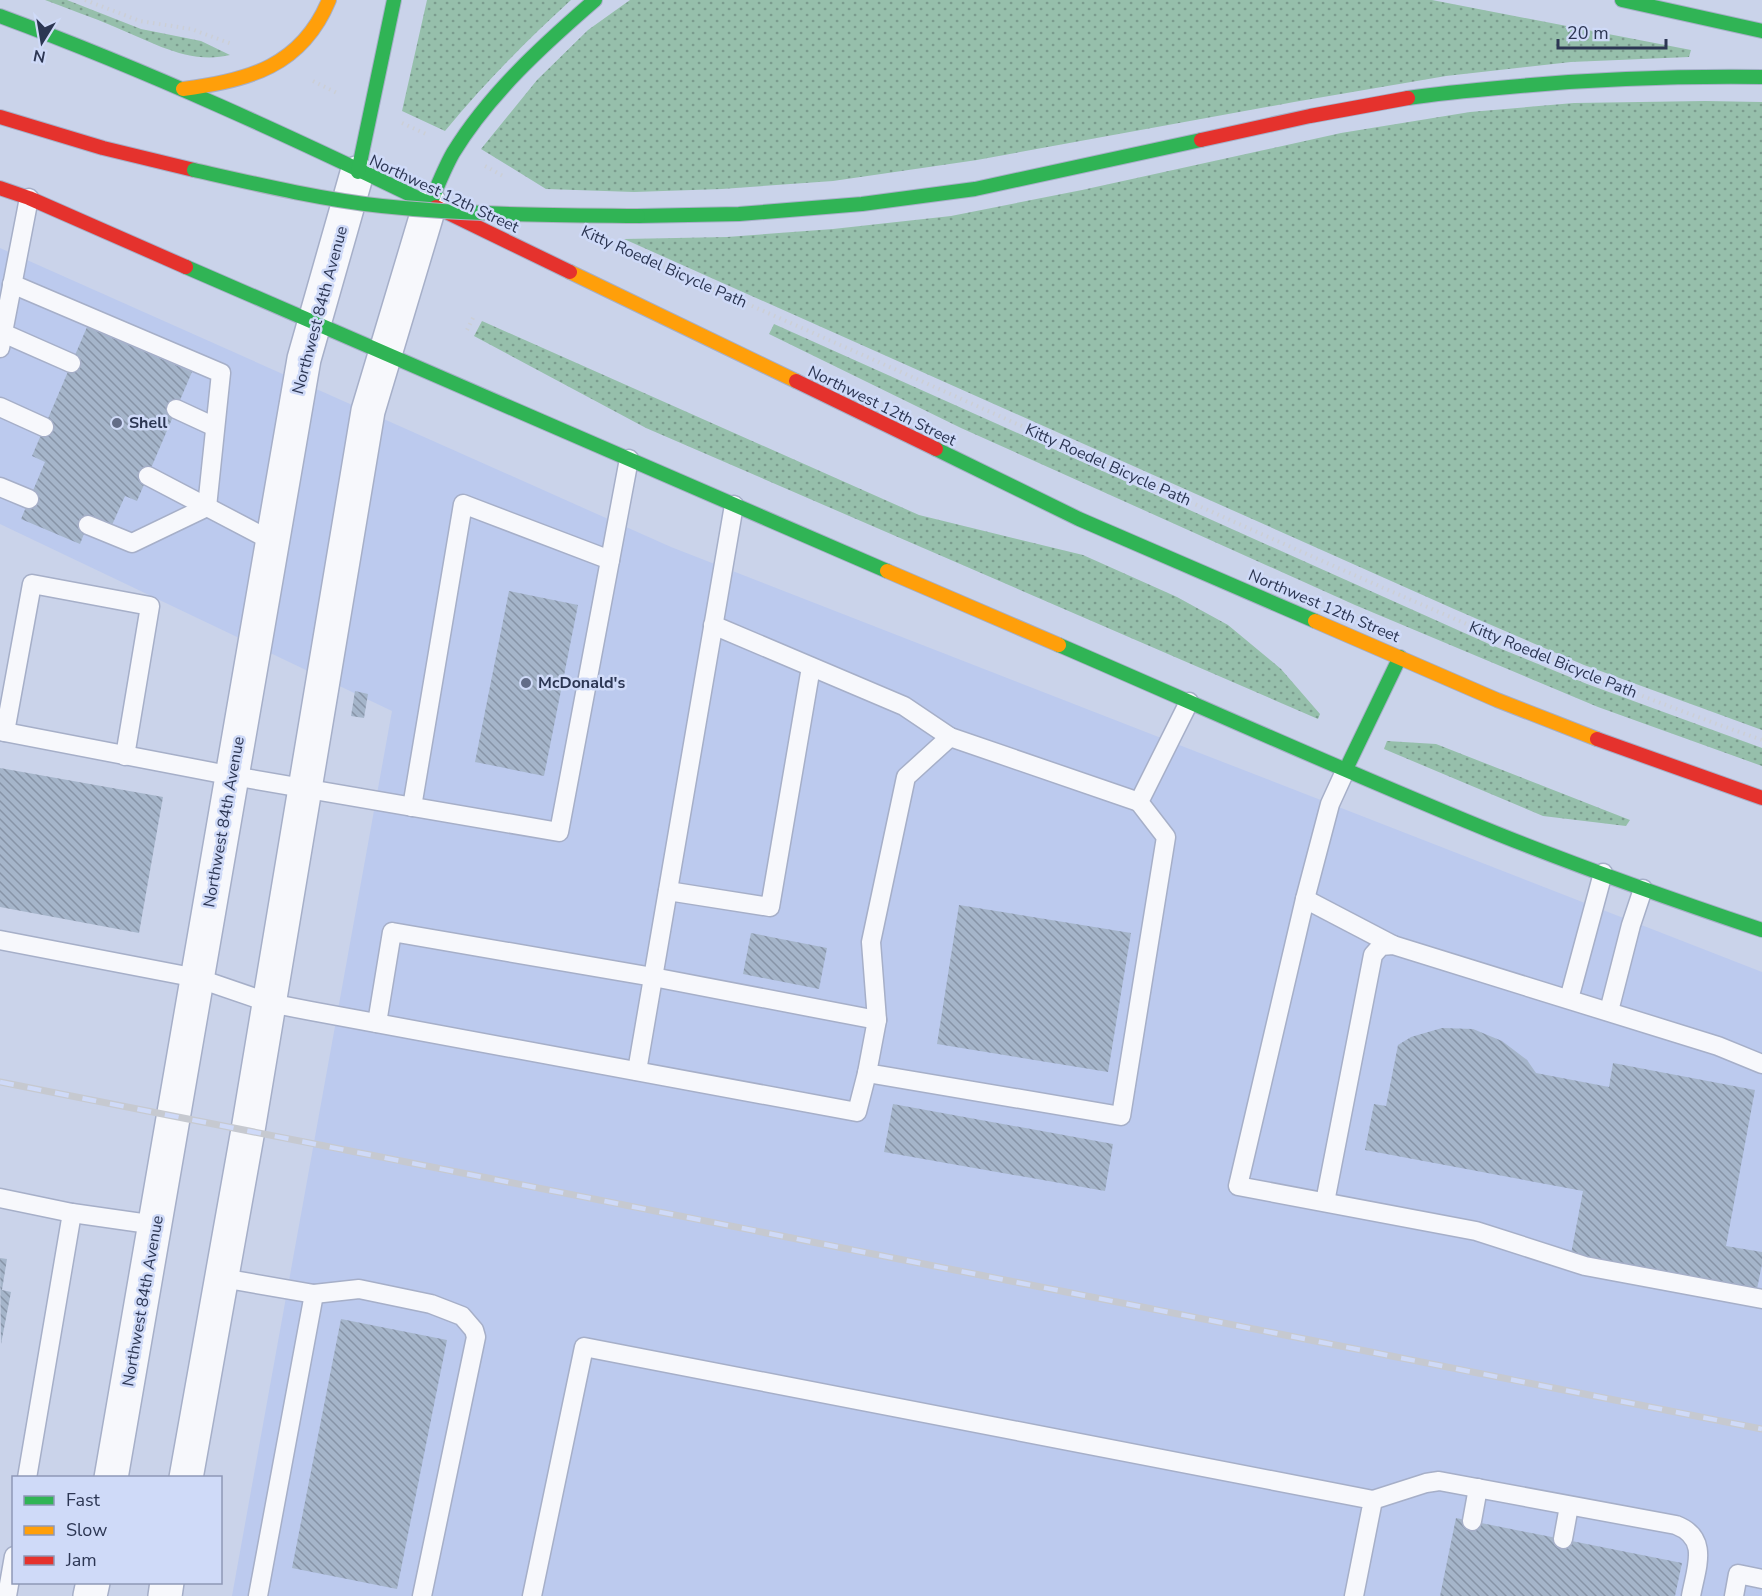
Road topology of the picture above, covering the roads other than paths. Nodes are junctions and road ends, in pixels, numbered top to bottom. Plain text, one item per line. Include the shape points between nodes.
1 (329, 0) edge
2 (394, 0) edge
3 (595, 0) edge
4 (1622, 0) edge
5 (0, 16) edge
6 (1762, 31) edge
7 (1762, 77) edge
8 (183, 89) junction
9 (0, 117) edge
10 (358, 172) junction
11 (0, 188) edge
12 (28, 198) junction
13 (430, 204) junction
14 (12, 284) junction
15 (314, 322) junction
16 (2, 340) edge
17 (384, 352) junction
18 (71, 363) dead end
19 (0, 407) edge
20 (176, 409) dead end
21 (44, 427) dead end
22 (215, 427) junction
23 (629, 459) junction
24 (148, 476) dead end
25 (0, 487) edge
26 (29, 499) dead end
27 (734, 505) junction
28 (207, 507) junction
29 (88, 525) dead end
30 (272, 541) junction
31 (610, 560) junction
32 (713, 625) junction
33 (1400, 657) junction
34 (811, 667) junction
35 (1190, 702) junction
36 (2, 732) edge
37 (950, 737) junction
38 (125, 756) junction
39 (1346, 769) junction
40 (232, 776) junction
41 (306, 788) junction
42 (1762, 798) edge
43 (1138, 801) junction
44 (412, 807) junction
45 (1603, 873) junction
46 (1643, 889) junction
47 (668, 891) junction
48 (1305, 898) junction
49 (1762, 930) edge
50 (0, 940) edge
51 (1393, 945) junction
52 (653, 977) junction
53 (197, 978) junction
54 (1569, 999) junction
55 (270, 1003) junction
56 (1608, 1011) junction
57 (877, 1020) junction
58 (377, 1023) junction
59 (1762, 1064) edge
60 (637, 1071) junction
61 (867, 1073) junction
62 (0, 1198) edge
63 (1324, 1202) junction
64 (72, 1213) junction
65 (156, 1225) junction
66 (222, 1278) junction
67 (314, 1294) junction
68 (1762, 1299) edge
69 (27, 1476) edge
70 (111, 1476) edge
71 (186, 1476) edge
72 (1478, 1488) junction
73 (1373, 1500) junction
74 (1569, 1506) junction
75 (1472, 1521) dead end
76 (1563, 1539) dead end
77 (12, 1567) edge
78 (1762, 1579) edge
79 (7, 1596) edge
80 (258, 1596) edge
81 (422, 1596) edge
82 (532, 1596) edge
83 (1354, 1596) edge
84 (1691, 1596) edge
85 (1734, 1596) edge

1 - 8 main road via 311,32 277,65 223,84
2 - 10 main road
3 - 13 main road via 563,27 492,102 455,150
4 - 6 main road
5 - 8 main road, Northwest 12th Street
7 - 9 main road, bridge via 1569,81 1433,94 1310,116 975,189 862,204 638,216 500,214 382,206 194,170
8 - 10 main road, Northwest 12th Street
10 - 13 main road, Northwest 12th Street
10 - 15 street, Northwest 84th Avenue
11 - 12 main road
12 - 14 lane
12 - 15 main road
13 - 17 street
13 - 33 main road, Northwest 12th Street via 1079,519
14 - 16 lane
14 - 22 lane via 221,373
15 - 17 main road
15 - 30 street, Northwest 84th Avenue
16 - 18 lane
17 - 23 main road
17 - 41 street via 368,411
19 - 21 lane
20 - 22 lane
22 - 28 lane
23 - 27 main road
23 - 31 lane
24 - 28 lane
25 - 26 lane
27 - 32 lane
27 - 35 main road
28 - 29 lane via 132,543
28 - 30 lane
30 - 40 street, Northwest 84th Avenue
31 - 44 lane via 559,832
31 - 44 lane via 463,504
32 - 34 lane
32 - 47 lane
33 - 39 main road
33 - 42 main road, Northwest 12th Street via 1589,736
34 - 37 lane via 904,706
34 - 47 lane via 770,907
35 - 39 main road
35 - 43 lane
36 - 38 lane
36 - 38 lane via 32,584 150,606
37 - 43 lane
37 - 57 lane via 906,777 871,942
38 - 40 lane
39 - 45 main road via 1493,833
39 - 48 lane via 1330,804
40 - 41 lane
40 - 53 street, Northwest 84th Avenue
41 - 44 lane
41 - 55 street
43 - 61 lane via 1166,837 1121,1116
45 - 46 main road
45 - 54 lane
46 - 49 main road
46 - 56 lane
47 - 52 lane
48 - 51 lane
48 - 63 lane via 1238,1186
50 - 53 lane
51 - 54 lane
51 - 63 lane via 1381,946 1373,955
52 - 57 lane
52 - 58 lane via 392,932
52 - 60 lane
53 - 55 lane
53 - 65 street, Northwest 84th Avenue
54 - 56 lane
55 - 58 lane
55 - 66 street
56 - 59 lane
57 - 61 lane
58 - 60 lane
60 - 61 lane via 857,1112
62 - 64 lane
63 - 68 lane via 1476,1231 1585,1266
64 - 65 lane
64 - 69 lane
65 - 70 street, Northwest 84th Avenue
66 - 67 lane
66 - 71 street
67 - 80 lane
67 - 81 lane via 359,1289 431,1304 462,1316 474,1330 476,1337
72 - 73 lane via 1439,1481
72 - 74 lane
72 - 75 lane
73 - 82 lane via 584,1347
73 - 83 lane
74 - 76 lane
74 - 84 lane via 1686,1529 1698,1542 1699,1551
77 - 79 lane
78 - 85 lane via 1738,1574

